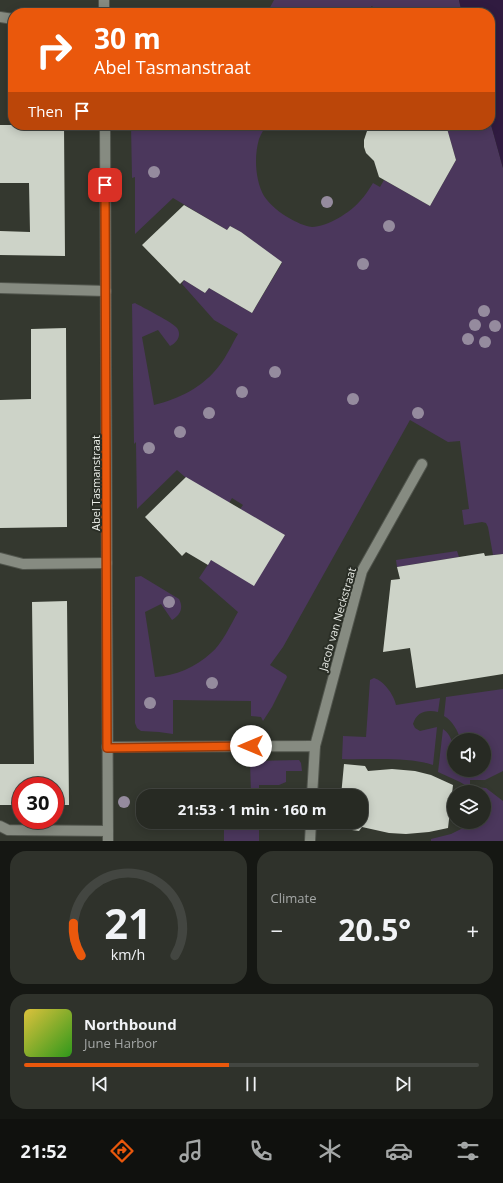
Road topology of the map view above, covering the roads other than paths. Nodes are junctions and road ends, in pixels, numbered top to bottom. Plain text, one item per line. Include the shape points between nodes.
1 (105, 130) edge
2 (0, 288) edge
3 (106, 290) junction
4 (422, 464) dead end
5 (0, 558) edge
6 (107, 563) junction
7 (315, 746) junction
8 (107, 748) junction
9 (312, 789) edge
10 (0, 826) edge
11 (311, 829) edge
12 (108, 836) edge
13 (310, 841) edge

1 - 3 street, Abel Tasmanstraat
2 - 3 street
3 - 6 street, Abel Tasmanstraat
4 - 7 street, Jacob van Neckstraat via 362,571
5 - 6 street via 23,564
6 - 8 street, Abel Tasmanstraat
7 - 8 street
7 - 9 street, Jacob van Neckstraat
8 - 12 street, Abel Tasmanstraat
10 - 12 street via 8,830
11 - 13 street

